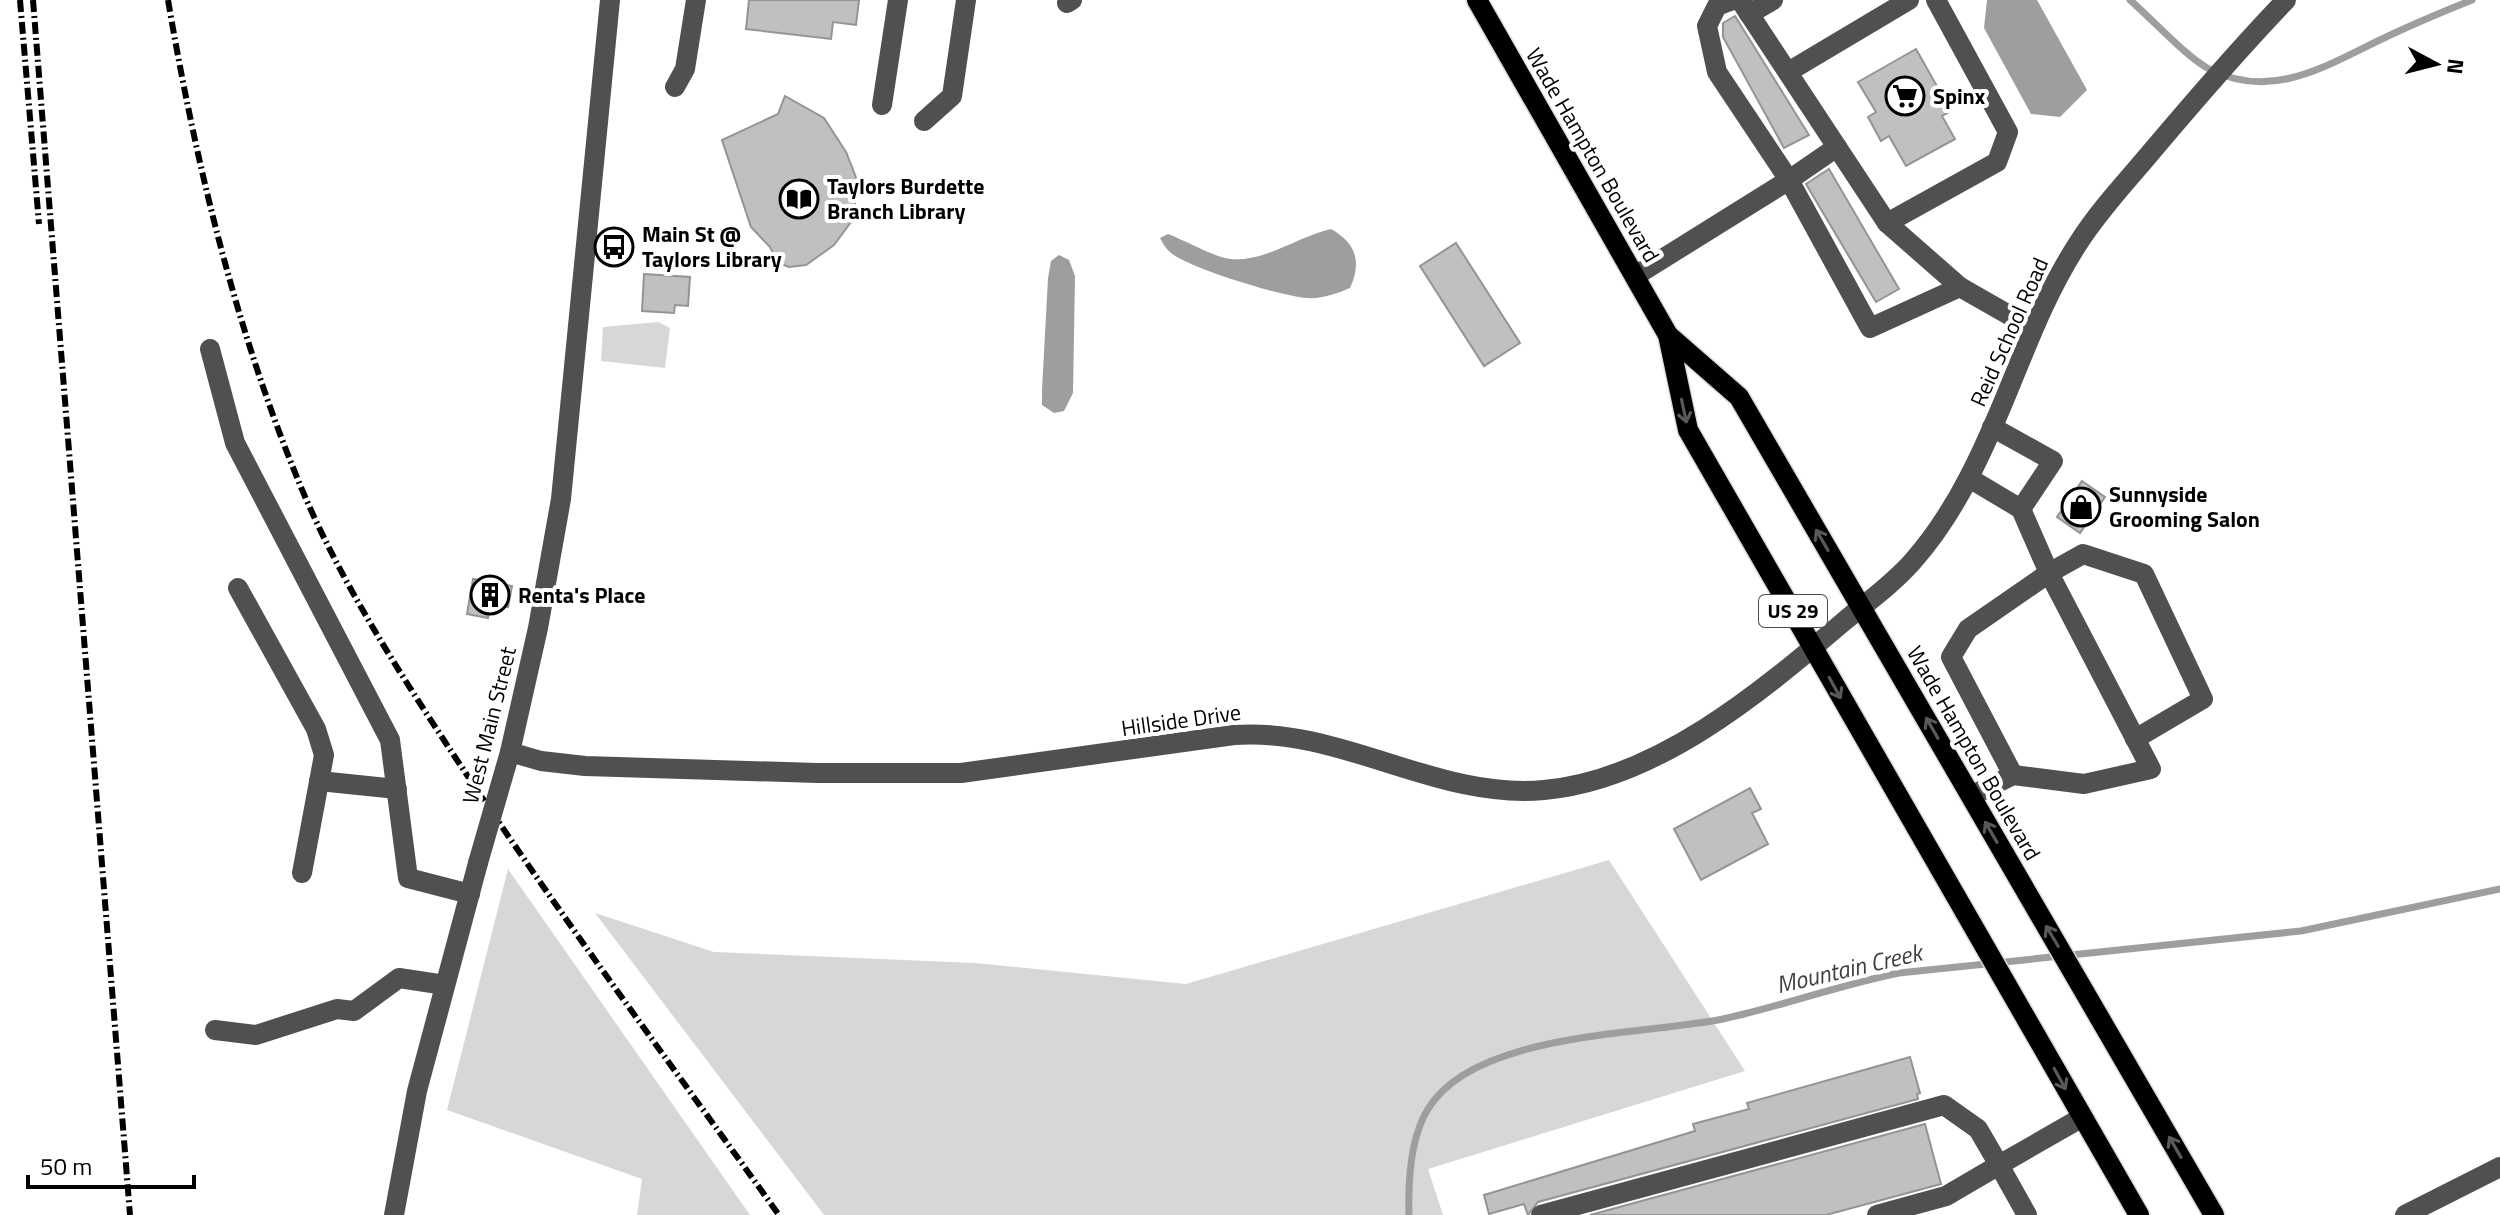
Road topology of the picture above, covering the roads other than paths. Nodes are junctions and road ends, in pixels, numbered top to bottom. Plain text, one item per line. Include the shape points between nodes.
1 (610, 0) edge
2 (696, 0) edge
3 (898, 0) edge
4 (966, 0) edge
5 (1477, 0) edge
6 (1733, 0) edge
7 (1773, 0) edge
8 (1909, 0) edge
9 (1936, 0) edge
10 (2286, 0) edge
11 (1745, 7) edge
12 (1788, 72) junction
13 (675, 87) dead end
14 (882, 105) dead end
15 (924, 121) dead end
16 (1837, 147) junction
17 (1789, 180) junction
18 (1887, 223) junction
19 (1635, 276) junction
20 (1960, 287) junction
21 (2032, 328) junction
22 (1668, 335) junction
23 (210, 349) dead end
24 (1992, 427) junction
25 (1969, 478) junction
26 (2021, 509) junction
27 (2049, 573) junction
28 (238, 588) dead end
29 (1861, 607) junction
30 (1813, 648) junction
31 (2135, 739) junction
32 (510, 752) junction
33 (2013, 775) junction
34 (319, 781) junction
35 (397, 789) junction
36 (1971, 796) junction
37 (302, 873) dead end
38 (470, 894) junction
39 (445, 985) junction
40 (215, 1030) dead end
41 (2081, 1118) junction
42 (1999, 1165) junction
43 (2500, 1167) edge
44 (394, 1215) edge
45 (1541, 1215) edge
46 (1877, 1215) edge
47 (2027, 1215) edge
48 (2139, 1215) edge
49 (2214, 1215) edge
50 (2405, 1215) edge

1 - 32 street, West Main Street via 561,499
2 - 13 street via 685,69
3 - 14 street
4 - 15 street via 952,96
5 - 19 main road, Wade Hampton Boulevard / US 29
6 - 17 street via 1717,6 1707,26 1717,72
7 - 11 street
8 - 12 street
9 - 18 street via 2008,132 1997,162
10 - 21 street, Reid School Road via 2081,238
11 - 12 street
12 - 16 street
16 - 17 street
16 - 18 street
17 - 19 street
17 - 20 street via 1870,328
18 - 20 street
19 - 22 main road, Wade Hampton Boulevard / US 29
20 - 21 street
21 - 24 street, Reid School Road
29 -> 22 main road, Wade Hampton Boulevard / US 29 via 1739,397
22 -> 30 main road, Wade Hampton Boulevard / US 29 via 1688,430
23 - 35 street via 235,443 390,740
24 - 25 street, Reid School Road
24 - 26 street via 2053,461
25 - 26 street
25 - 29 street, Reid School Road via 1914,560
26 - 27 street
27 - 31 street
27 - 31 street via 2083,554 2144,574 2203,699
27 - 33 street via 1968,629 1951,657
28 - 34 street via 316,729 324,755
29 - 30 street, Reid School Road
36 -> 29 main road, Wade Hampton Boulevard / US 29
30 - 32 street, Hillside Drive via 1763,690 1671,749 1581,784 1543,790 1505,790 1451,780 1317,740 1276,734 1234,735 961,773 585,766
30 -> 41 main road, Wade Hampton Boulevard / US 29
31 - 33 street via 2151,769 2084,784
32 - 38 street, West Main Street, bridge
33 - 36 street
34 - 35 street
34 - 37 street
35 - 38 street via 408,878
49 -> 36 main road, Wade Hampton Boulevard / US 29
38 - 39 street, West Main Street
39 - 40 street via 399,978 354,1011 337,1009 256,1035
39 - 44 street, West Main Street via 417,1091
41 - 42 street
41 - 48 main road, Wade Hampton Boulevard / US 29
42 - 45 street via 1978,1129 1944,1105
42 - 46 street via 1946,1196
42 - 47 street
43 - 50 street

